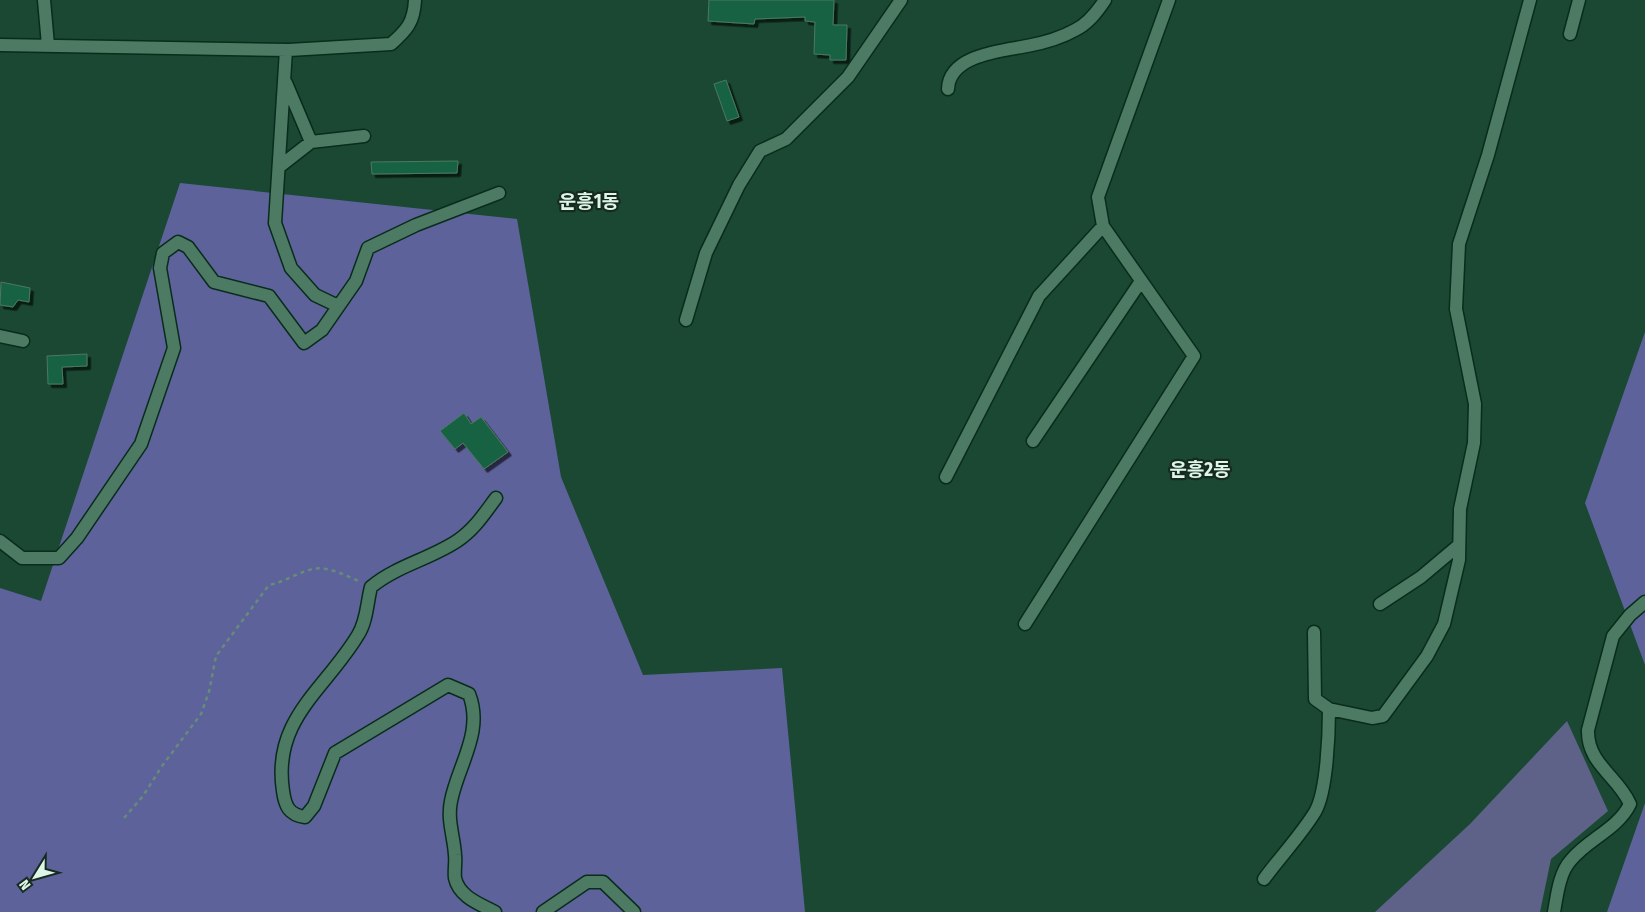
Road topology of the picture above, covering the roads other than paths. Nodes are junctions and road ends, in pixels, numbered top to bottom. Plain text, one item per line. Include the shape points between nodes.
1 (44, 0) edge
2 (415, 0) edge
3 (901, 0) edge
4 (1105, 0) edge
5 (1169, 0) edge
6 (1530, 0) edge
7 (1579, 0) edge
8 (1570, 34) dead end
9 (0, 45) edge
10 (48, 45) junction
11 (286, 50) junction
12 (285, 80) junction
13 (948, 89) dead end
14 (364, 136) dead end
15 (311, 142) junction
16 (279, 167) junction
17 (500, 193) dead end
18 (1103, 226) junction
19 (1141, 281) junction
20 (338, 306) junction
21 (686, 320) dead end
22 (0, 336) edge
23 (24, 341) dead end
24 (1033, 441) dead end
25 (946, 478) dead end
26 (496, 498) dead end
27 (0, 541) edge
28 (1459, 545) junction
29 (1645, 602) edge
30 (1380, 604) dead end
31 (1025, 624) dead end
32 (1314, 632) dead end
33 (1329, 709) junction
34 (1264, 879) dead end
35 (494, 912) edge
36 (543, 912) edge
37 (634, 912) edge
38 (1554, 912) edge

1 - 10 street
2 - 11 street via 414,16 404,33 391,44
3 - 21 street via 848,77 786,139 760,151 739,185 706,253
4 - 13 street via 1084,25 1065,35 967,62 953,74
5 - 18 street via 1098,197
6 - 28 street via 1488,155 1459,244 1456,310 1475,404 1474,443 1460,508
7 - 8 street
9 - 10 street
10 - 11 street
11 - 12 street
12 - 15 street
12 - 16 street
14 - 15 street
15 - 16 street
16 - 20 street via 275,223 292,268 315,295
17 - 20 street via 416,225 368,248 356,281
18 - 19 street
18 - 25 street via 1039,296
19 - 24 street
19 - 31 street via 1194,356
20 - 27 street via 322,330 304,343 269,296 214,282 188,247 178,242 163,253 160,268 174,348 141,444 77,538 59,558 22,558
22 - 23 street
26 - 35 street via 477,524 456,542 390,574 371,587 360,632 304,707 286,740 280,763 288,810 305,818 314,806 336,753 448,685 469,694 474,705 471,741 451,801 455,879 471,900
28 - 30 street via 1421,577
28 - 33 street via 1459,560 1444,624 1427,656 1383,716 1372,718
29 - 38 street via 1613,636 1588,730 1588,744 1595,758 1625,791 1630,804 1625,815 1570,861 1558,887
32 - 33 street via 1315,699
33 - 34 street via 1329,732 1316,811
36 - 37 street via 587,882 603,882

